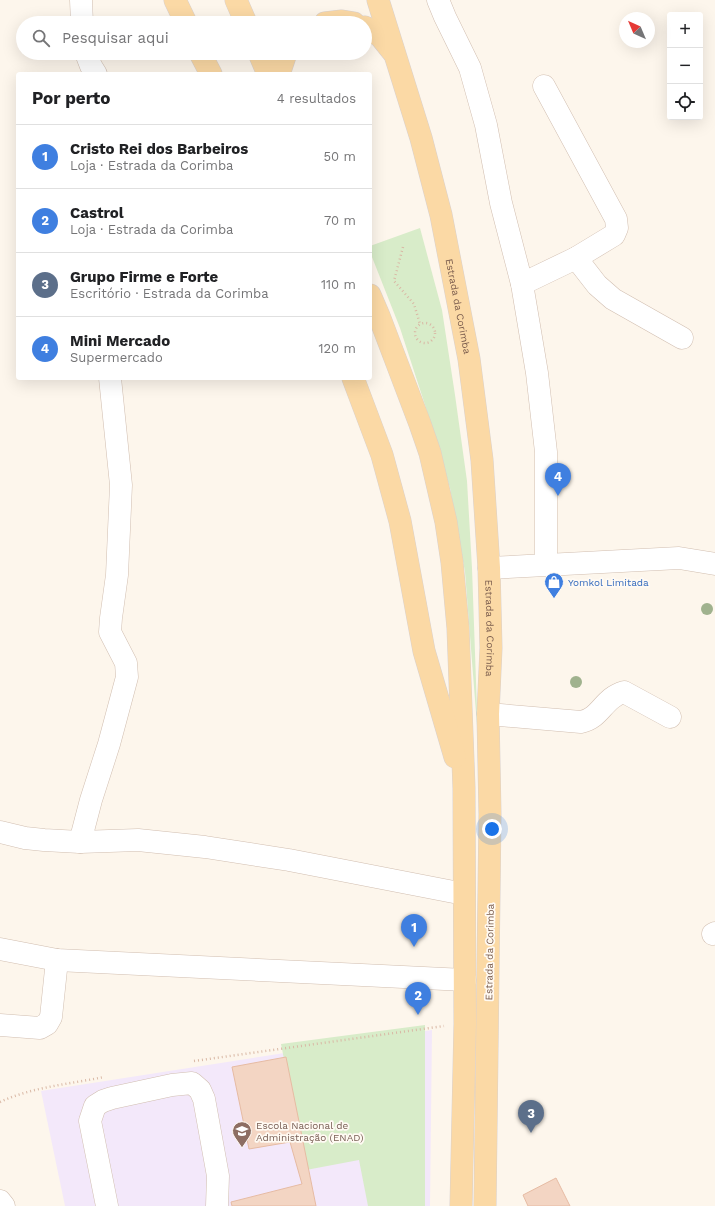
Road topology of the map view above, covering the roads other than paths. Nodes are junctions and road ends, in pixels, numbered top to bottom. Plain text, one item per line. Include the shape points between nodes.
1 (81, 0) edge
2 (175, 0) edge
3 (236, 0) edge
4 (378, 0) edge
5 (438, 0) edge
6 (82, 16) edge
7 (183, 16) edge
8 (243, 16) edge
9 (372, 31) edge
10 (89, 60) edge
11 (204, 60) edge
12 (262, 60) edge
13 (284, 60) edge
14 (397, 61) junction
15 (95, 72) edge
16 (210, 72) edge
17 (267, 72) edge
18 (280, 72) edge
19 (544, 86) dead end
20 (576, 258) junction
21 (522, 284) junction
22 (372, 300) edge
23 (682, 338) dead end
24 (110, 380) edge
25 (354, 380) edge
26 (546, 564) junction
27 (715, 564) edge
28 (489, 568) junction
29 (488, 714) junction
30 (670, 717) dead end
31 (464, 788) junction
32 (0, 832) edge
33 (80, 842) junction
34 (464, 894) junction
35 (0, 949) edge
36 (57, 960) junction
37 (464, 980) junction
38 (0, 1025) edge
39 (0, 1201) edge
40 (4, 1206) edge
41 (107, 1206) edge
42 (218, 1206) edge
43 (461, 1206) edge
44 (485, 1206) edge

1 - 6 street
2 - 7 main road
3 - 8 main road
4 - 14 main road
5 - 21 street via 470,68 486,125 501,203
9 - 14 main road via 387,43
10 - 15 street
11 - 16 main road
12 - 17 main road
13 - 18 main road
14 - 28 main road, Estrada da Corimba via 441,215 469,359 482,460
19 - 20 street via 618,228 614,235
20 - 21 street
20 - 23 street via 597,285 613,299
21 - 26 street via 537,373 546,452
22 - 31 main road via 420,424 446,522 458,628
24 - 33 street via 121,485 117,575 110,632 126,663 127,677
25 - 31 main road via 382,455 400,521 424,652
26 - 27 street via 679,558
26 - 28 street
28 - 29 main road, Estrada da Corimba via 491,648
29 - 30 street via 581,722 589,720 616,695 624,692
29 - 44 main road, Estrada da Corimba via 490,814
31 - 34 main road
32 - 33 street via 25,838
33 - 34 street via 138,840 205,847 289,860
34 - 37 main road
35 - 36 street
36 - 37 street
36 - 38 street via 51,1017 47,1024 40,1028
37 - 43 main road
39 - 40 street
41 - 42 street via 90,1121 95,1106 112,1098 192,1083 200,1090 204,1099 218,1176

